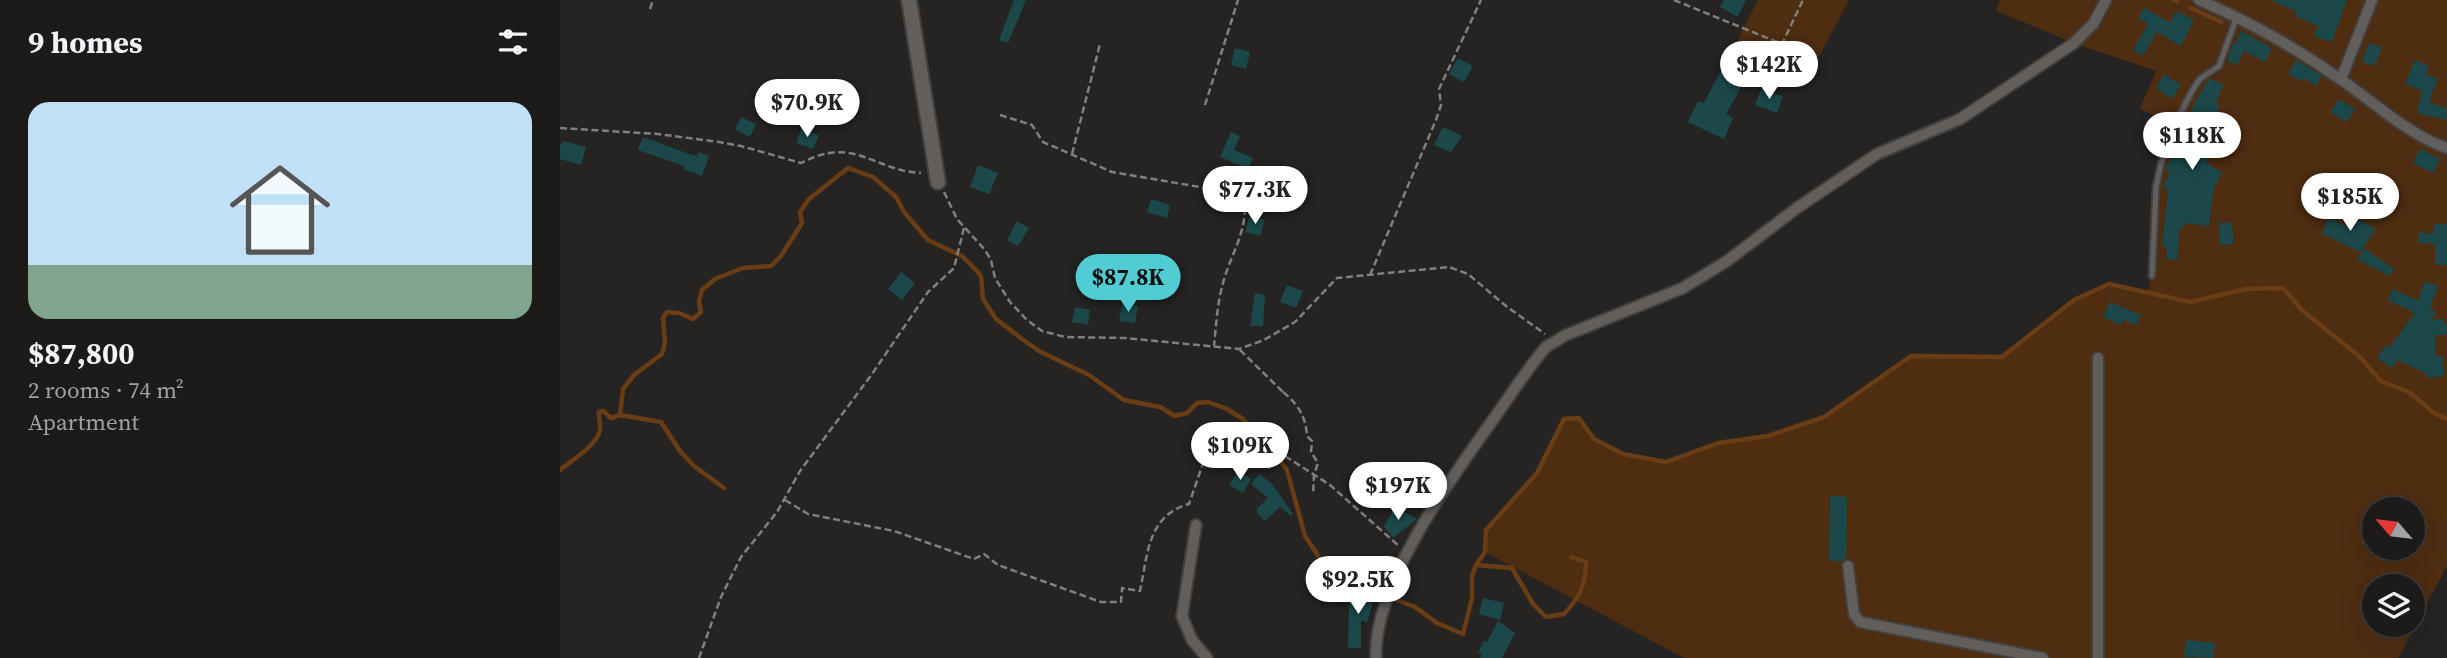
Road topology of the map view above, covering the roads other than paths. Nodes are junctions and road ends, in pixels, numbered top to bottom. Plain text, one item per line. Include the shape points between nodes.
1 (909, 0) edge
2 (2106, 0) edge
3 (2199, 0) edge
4 (2372, 0) edge
5 (2237, 16) junction
6 (2341, 79) junction
7 (2447, 148) edge
8 (937, 182) road end
9 (2152, 276) dead end
10 (2098, 358) dead end
11 (1196, 525) dead end
12 (1848, 566) dead end
13 (1207, 658) edge
14 (1376, 658) edge
15 (2043, 658) edge
16 (2098, 658) edge

1 - 8 street
2 - 14 street via 2074,44 1961,119 1877,154 1683,288 1555,341 1538,356 1459,467 1405,558 1388,595
3 - 5 street
4 - 6 street
5 - 6 street
5 - 9 lane via 2219,66 2200,79 2182,108 2161,164
6 - 7 street
10 - 16 street
11 - 13 street via 1182,616 1192,640
12 - 15 street via 1854,614 1860,622

